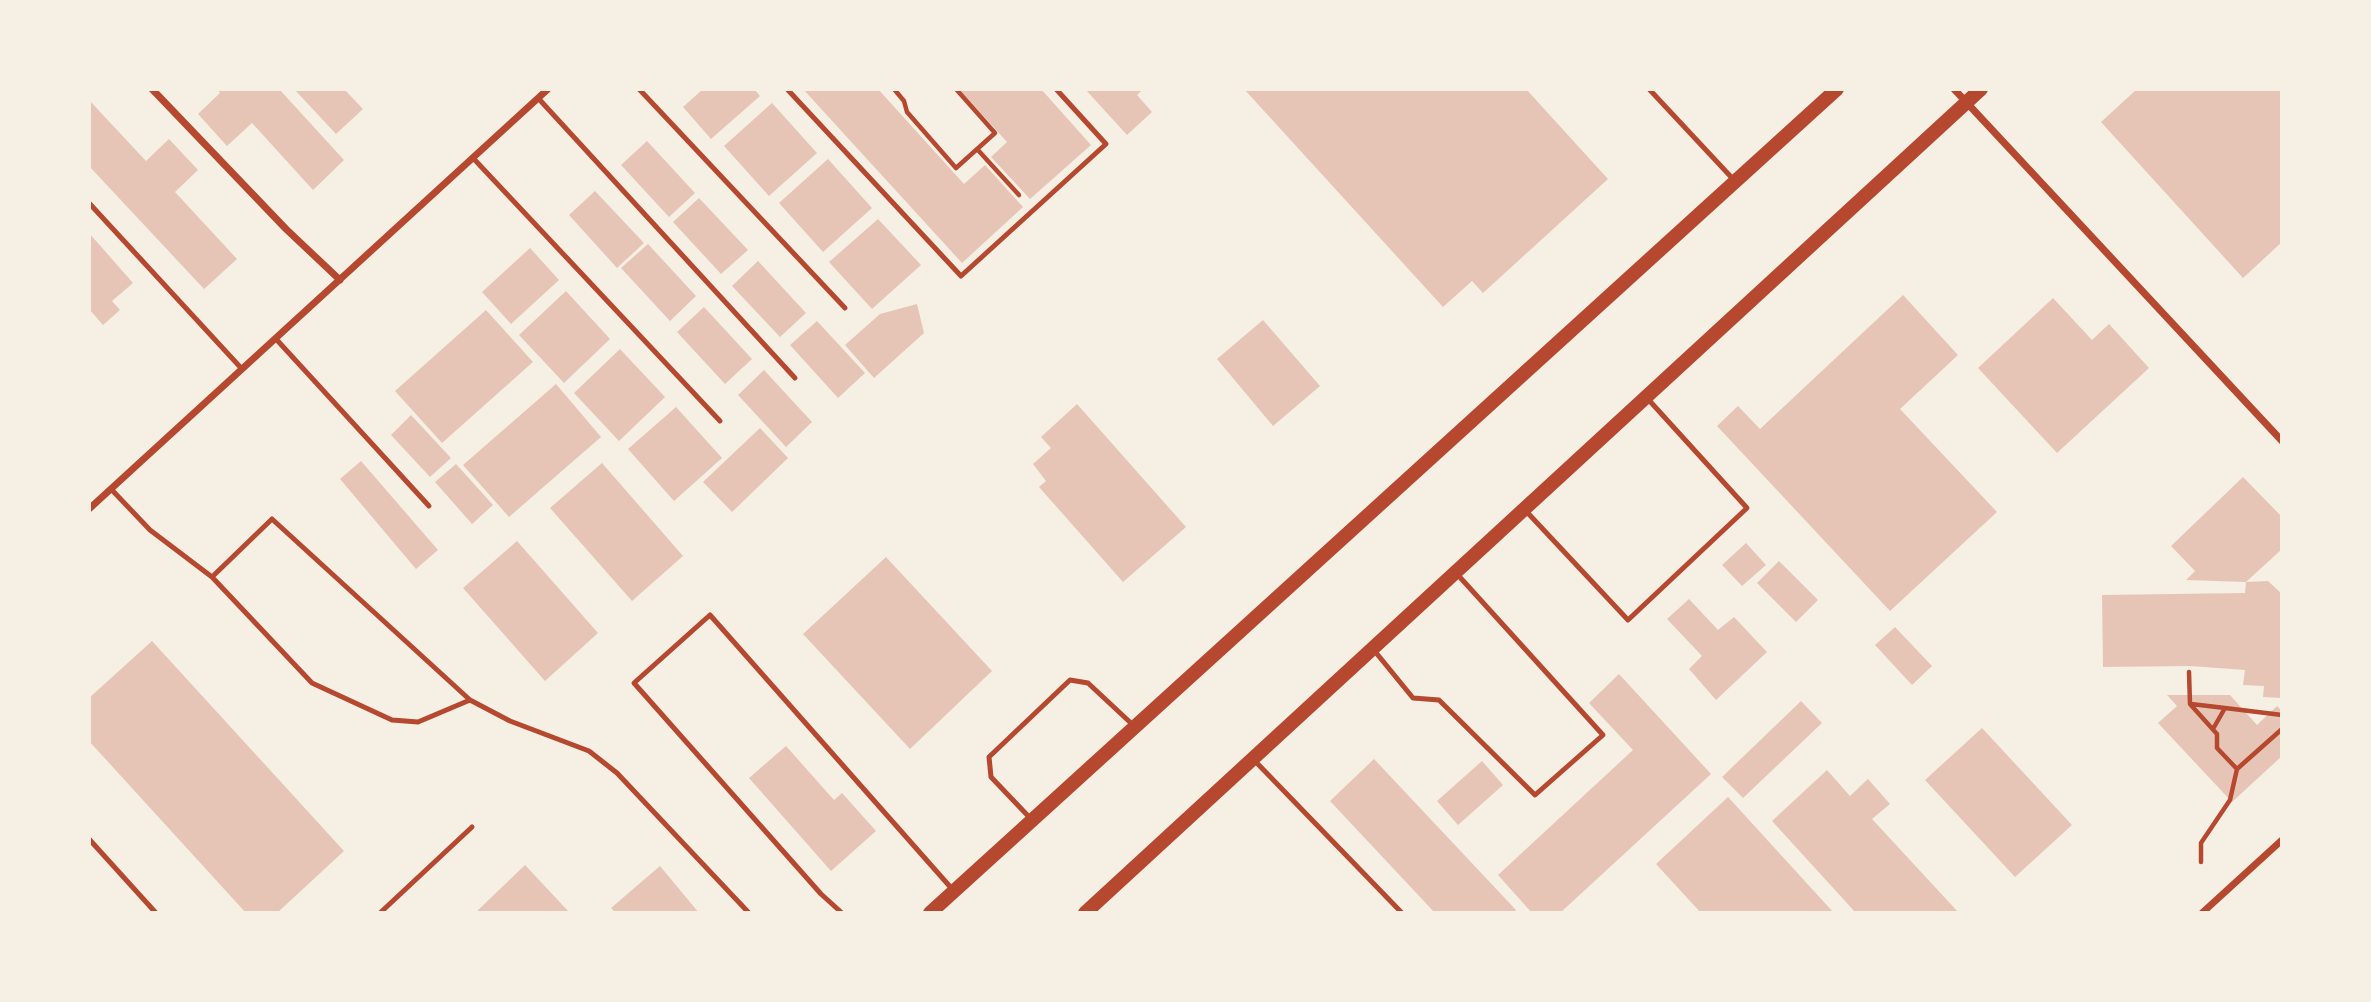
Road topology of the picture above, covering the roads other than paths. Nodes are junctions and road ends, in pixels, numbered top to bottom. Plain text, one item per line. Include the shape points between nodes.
1 (152, 89) edge
2 (548, 89) edge
3 (639, 89) edge
4 (787, 89) edge
5 (1056, 89) edge
6 (1649, 89) edge
7 (1837, 89) edge
8 (1954, 89) edge
9 (1981, 89) edge
10 (538, 98) junction
11 (1966, 102) junction
12 (474, 158) junction
13 (1735, 181) junction
14 (89, 202) edge
15 (340, 280) junction
16 (845, 307) dead end
17 (276, 339) junction
18 (242, 369) junction
19 (795, 378) dead end
20 (1646, 398) junction
21 (720, 421) dead end
22 (2282, 441) edge
23 (110, 489) junction
24 (429, 506) dead end
25 (89, 509) edge
26 (1525, 510) junction
27 (1456, 573) junction
28 (212, 577) junction
29 (1373, 649) junction
30 (470, 699) junction
31 (1133, 726) junction
32 (1253, 759) junction
33 (1031, 819) junction
34 (472, 827) dead end
35 (89, 839) edge
36 (2282, 840) edge
37 (953, 890) junction
38 (156, 913) edge
39 (380, 913) edge
40 (749, 913) edge
41 (842, 913) edge
42 (930, 913) edge
43 (1085, 913) edge
44 (1402, 913) edge
45 (2202, 913) edge

1 - 15 street
2 - 10 street
3 - 16 lane
4 - 5 lane via 961,276 1106,144
6 - 13 lane
7 - 13 main road
8 - 11 street
9 - 11 main road
10 - 12 street
10 - 19 lane
11 - 20 main road
11 - 22 street
12 - 15 street
12 - 21 lane
13 - 31 main road
14 - 18 lane
15 - 17 street
17 - 18 street
17 - 24 lane
18 - 23 street
20 - 26 main road
20 - 26 lane via 1747,508 1628,620
23 - 25 street
23 - 28 lane via 150,530
26 - 27 main road
27 - 29 main road
27 - 29 lane via 1603,735 1535,796 1439,700 1413,698
28 - 30 lane via 312,683 392,720 418,722
28 - 30 lane via 272,519
29 - 32 main road
30 - 40 lane via 510,721 589,751 617,773
31 - 33 main road
31 - 33 lane via 1088,683 1070,680 989,757 991,777
32 - 43 main road
32 - 44 lane
33 - 37 main road
34 - 39 lane
35 - 38 lane
36 - 45 street
37 - 41 lane via 710,615 634,683
37 - 42 main road

